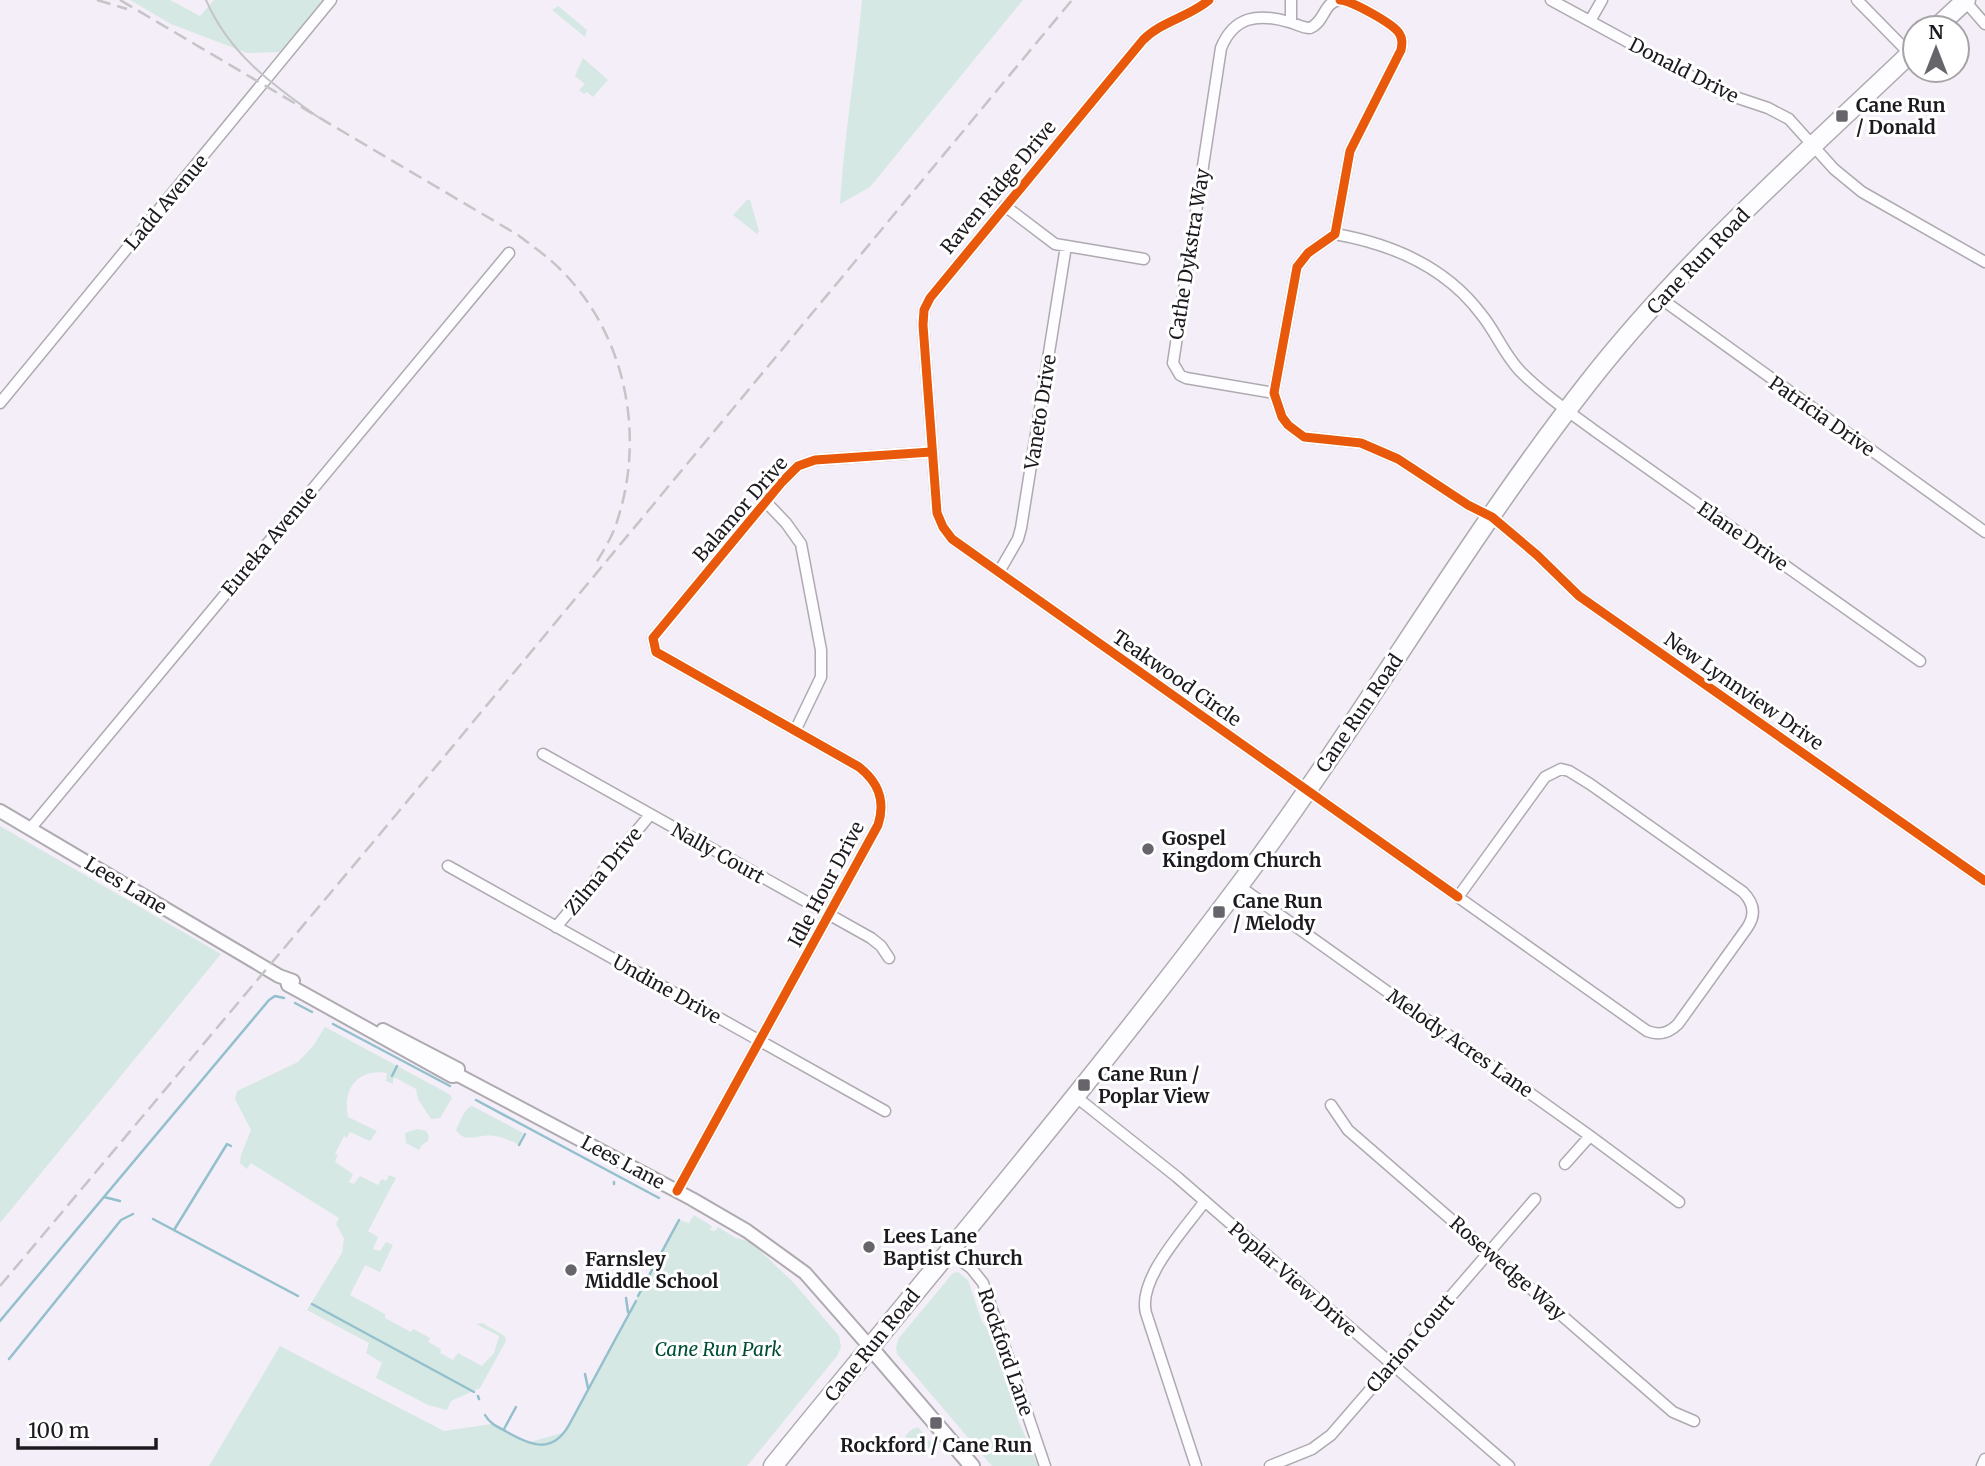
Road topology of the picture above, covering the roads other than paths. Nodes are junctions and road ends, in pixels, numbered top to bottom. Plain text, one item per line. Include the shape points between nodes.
1 (331, 0) edge
2 (1209, 0) edge
3 (1291, 0) edge
4 (1340, 0) edge
5 (1551, 0) edge
6 (1602, 0) edge
7 (1857, 0) edge
8 (1965, 0) edge
9 (1950, 14) edge
10 (1590, 21) junction
11 (1290, 22) junction
12 (1985, 24) edge
13 (1901, 41) edge
14 (1901, 62) edge
15 (1813, 146) junction
16 (1005, 206) junction
17 (1335, 234) junction
18 (1066, 246) junction
19 (509, 253) dead end
20 (1144, 259) dead end
21 (1985, 262) edge
22 (1660, 298) junction
23 (1275, 393) junction
24 (0, 403) edge
25 (1567, 411) junction
26 (931, 452) junction
27 (766, 502) junction
28 (1492, 517) junction
29 (1985, 532) edge
30 (999, 572) junction
31 (654, 646) joint
32 (1920, 661) dead end
33 (795, 731) junction
34 (543, 754) dead end
35 (1306, 790) junction
36 (0, 811) edge
37 (650, 815) junction
38 (30, 829) junction
39 (448, 866) dead end
40 (1985, 881) edge
41 (1238, 886) junction
42 (1458, 897) junction
43 (829, 914) junction
44 (556, 927) junction
45 (888, 958) dead end
46 (760, 1041) junction
47 (1075, 1096) junction
48 (1331, 1105) dead end
49 (885, 1111) dead end
50 (1590, 1136) junction
51 (1565, 1164) dead end
52 (677, 1191) junction
53 (1535, 1199) dead end
54 (1205, 1202) junction
55 (1679, 1202) dead end
56 (948, 1251) junction
57 (1489, 1252) junction
58 (870, 1347) junction
59 (1391, 1365) junction
60 (1694, 1421) dead end
61 (1985, 1459) edge
62 (773, 1466) edge
63 (972, 1466) edge
64 (1045, 1466) edge
65 (1196, 1466) edge
66 (1271, 1466) edge
67 (1509, 1466) edge
68 (1982, 1466) edge

1 - 24 street, Ladd Avenue
2 - 16 street, Raven Ridge Drive via 1164,23 1143,40
3 - 11 street
4 - 11 street, Cathe Dykstra Way via 1329,4 1315,27
4 - 17 street, Cathe Dykstra Way via 1393,27 1402,43 1350,150
5 - 10 street, Donald Drive
6 - 10 street
7 - 13 street
8 - 9 highway
8 - 12 street
10 - 15 street, Donald Drive via 1720,92 1779,112
11 - 23 street, Cathe Dykstra Way via 1249,19 1230,30 1221,48 1173,355 1176,369 1186,378
14 - 15 highway, Cane Run Road
15 - 21 street, Donald Drive via 1861,192
15 - 22 highway, Cane Run Road
16 - 18 street via 1043,237
16 - 26 street, Raven Ridge Drive via 925,307
17 - 23 street via 1297,267
17 - 25 street via 1386,246 1435,270 1483,315 1521,371
18 - 20 street
18 - 30 street, Vaneto Drive via 1021,528
19 - 38 street, Eureka Avenue
22 - 25 highway, Cane Run Road
22 - 29 street, Patricia Drive
23 - 28 street, New Lynnview Drive via 1282,417 1295,432 1314,440 1361,443 1376,449
25 - 28 highway, Cane Run Road
25 - 32 street, Elane Drive
26 - 27 street, Balamor Drive via 808,461 790,473
26 - 30 street, Teakwood Circle via 934,500 943,527 952,539
27 - 31 street, Balamor Drive via 657,633
27 - 33 street via 800,544 821,650 821,677
28 - 35 highway, Cane Run Road
28 - 40 street, New Lynnview Drive via 1579,596
30 - 35 street, Teakwood Circle
31 - 33 street, Idle Hour Drive via 656,652
33 - 43 street, Idle Hour Drive via 869,775 881,799 878,825
34 - 37 street, Nally Court
35 - 41 highway, Cane Run Road
35 - 42 street, Teakwood Circle
36 - 38 street, Lees Lane
37 - 43 street, Nally Court
37 - 44 street, Zilma Drive
38 - 52 street, Lees Lane via 391,1044
39 - 44 street, Undine Drive
41 - 47 highway, Cane Run Road
41 - 50 street, Melody Acres Lane
42 - 42 street, Teakwood Circle via 1539,784 1562,769 1743,892 1752,904 1753,916 1678,1024 1660,1034 1647,1031
43 - 45 street, Nally Court via 871,938
43 - 46 street, Idle Hour Drive
44 - 46 street, Undine Drive
46 - 49 street, Undine Drive
46 - 52 street, Idle Hour Drive
47 - 54 street, Poplar View Drive
47 - 56 highway, Cane Run Road
48 - 57 street, Rosewedge Way via 1348,1130
50 - 51 street
50 - 55 street, Melody Acres Lane
52 - 58 street, Lees Lane via 747,1231 805,1273
53 - 57 street, Clarion Court
54 - 59 street, Poplar View Drive
54 - 65 street via 1156,1269 1144,1300
56 - 58 highway, Cane Run Road
56 - 64 street, Rockford Lane via 983,1283
57 - 59 street, Clarion Court
57 - 60 street, Rosewedge Way via 1672,1412
58 - 62 highway, Cane Run Road
58 - 63 main road
59 - 66 street, Clarion Court via 1321,1444
59 - 67 street, Poplar View Drive
61 - 68 street

